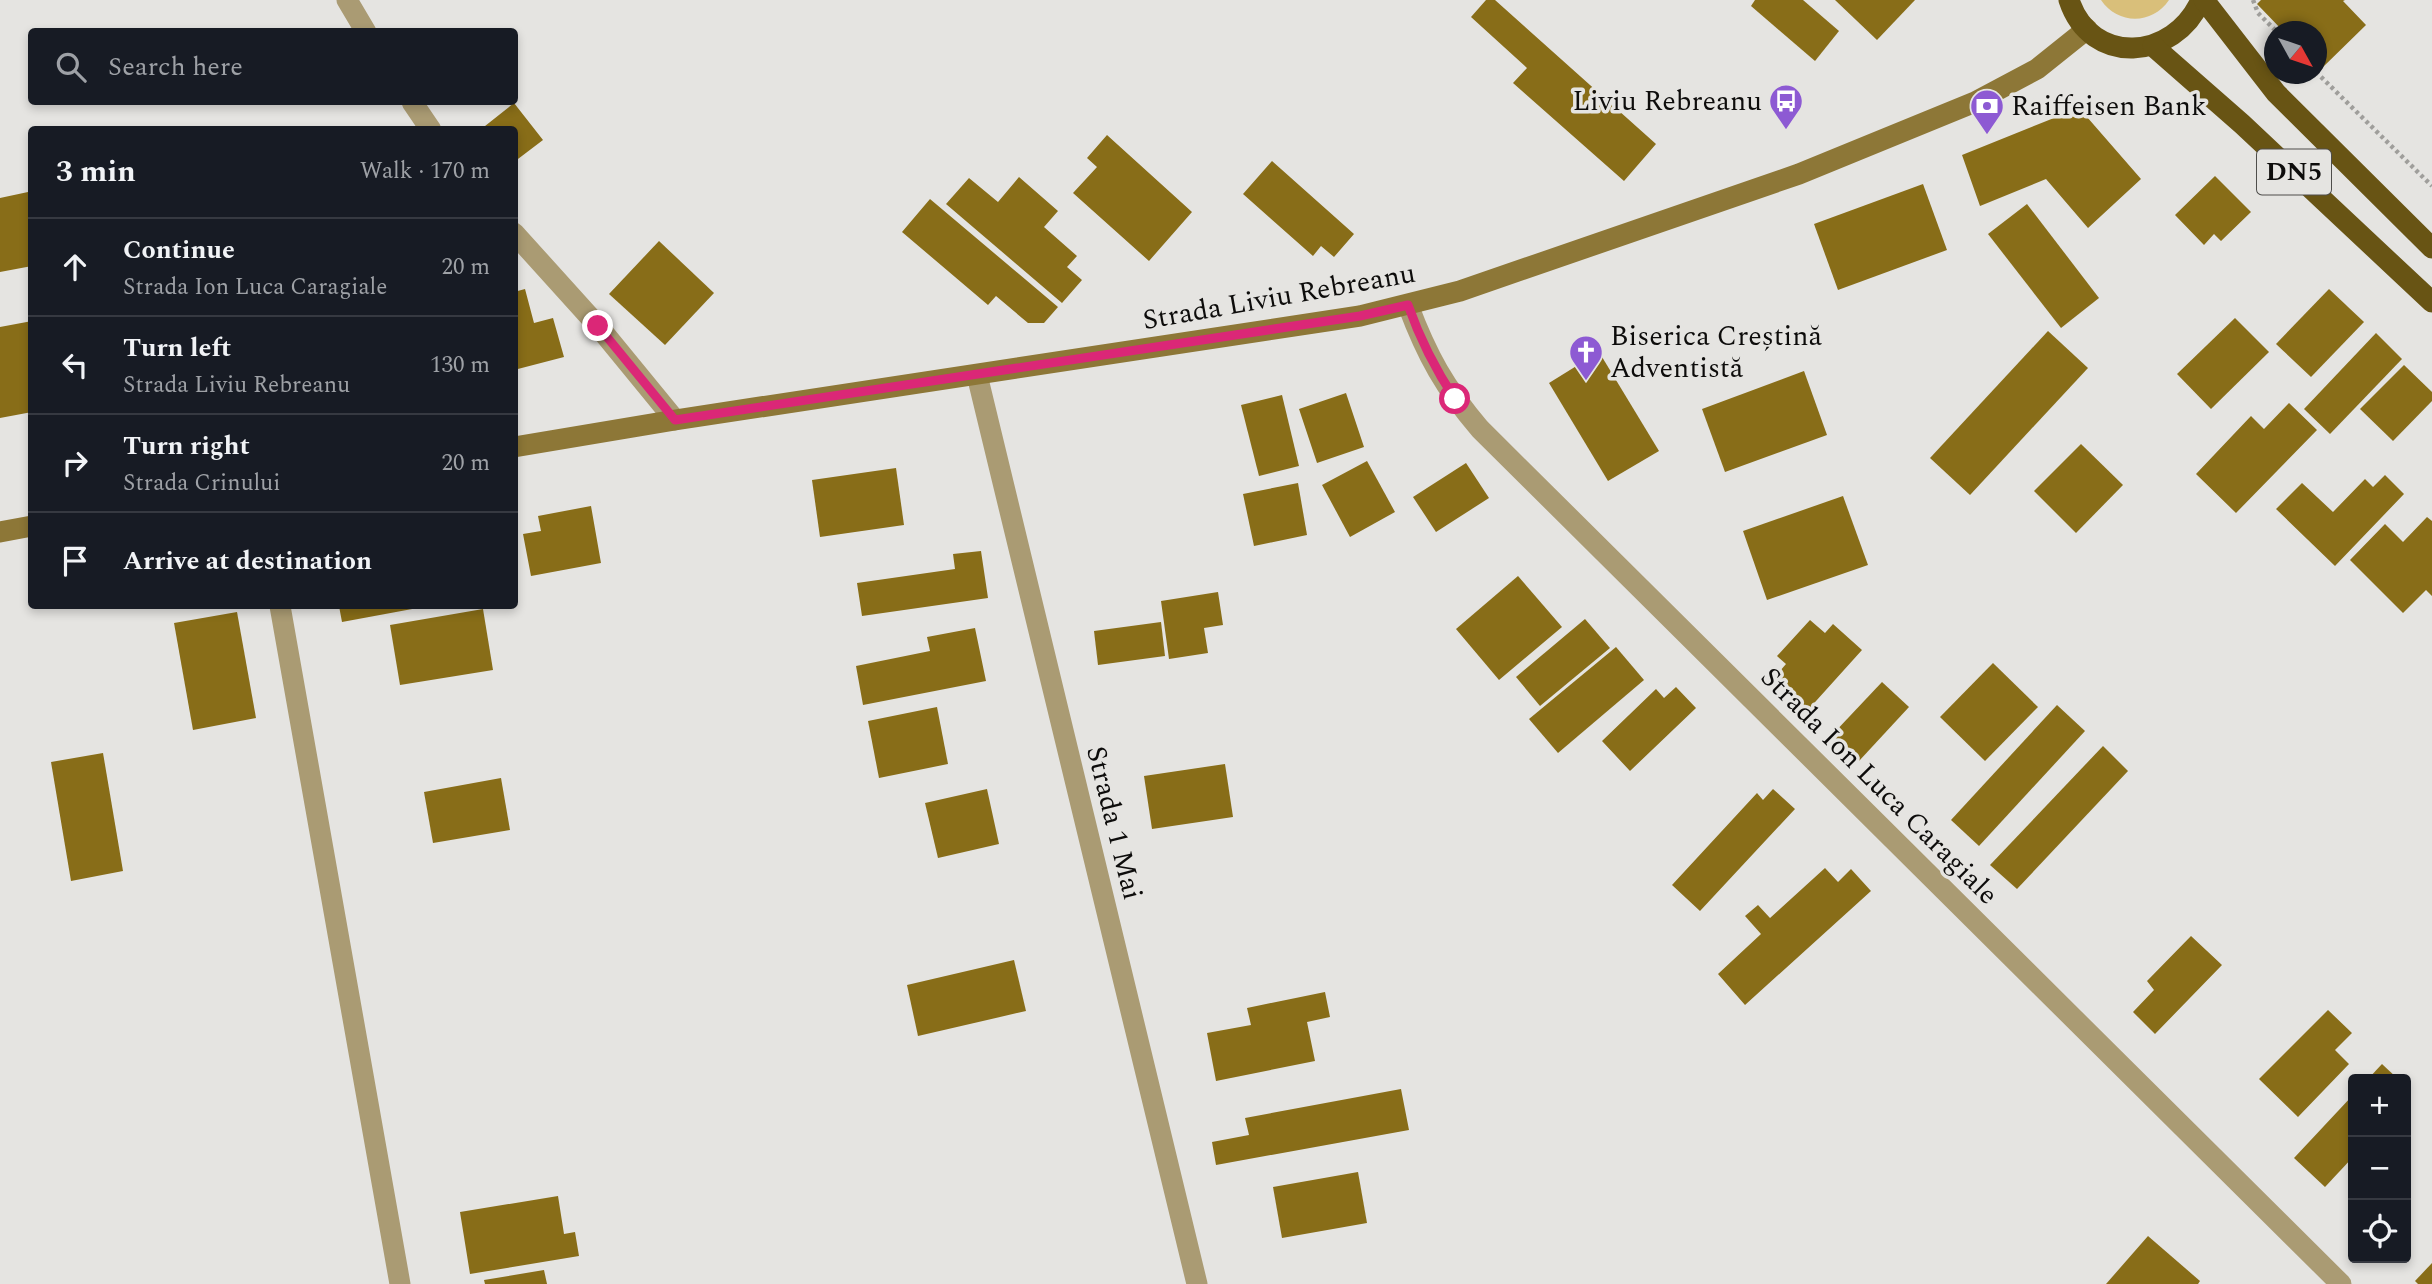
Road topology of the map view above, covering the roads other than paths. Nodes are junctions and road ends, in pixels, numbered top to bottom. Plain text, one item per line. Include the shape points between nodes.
1 (347, 0) edge
2 (2069, 0) edge
3 (2202, 0) edge
4 (364, 28) edge
5 (2087, 29) junction
6 (2153, 46) junction
7 (414, 105) edge
8 (428, 126) edge
9 (518, 237) edge
10 (2432, 248) edge
11 (2432, 302) edge
12 (1408, 305) junction
13 (977, 374) junction
14 (675, 420) junction
15 (518, 446) edge
16 (28, 527) edge
17 (0, 531) edge
18 (281, 609) edge
19 (400, 1284) edge
20 (1197, 1284) edge
21 (2342, 1284) edge

1 - 4 street
2 - 5 highway
3 - 6 highway, DN5 via 2183,28
3 - 10 highway, DN5 via 2276,93
5 - 6 highway via 2117,46
5 - 12 main road, Strada Liviu Rebreanu via 2037,69 1975,102 1799,173
6 - 11 highway, DN5
7 - 8 street
9 - 14 street
12 - 13 main road, Strada Liviu Rebreanu
12 - 21 street, Strada Ion Luca Caragiale via 1438,375 1480,429
13 - 14 main road, Strada Liviu Rebreanu
13 - 20 street, Strada 1 Mai
14 - 15 main road, Strada Liviu Rebreanu
16 - 17 main road
18 - 19 street

